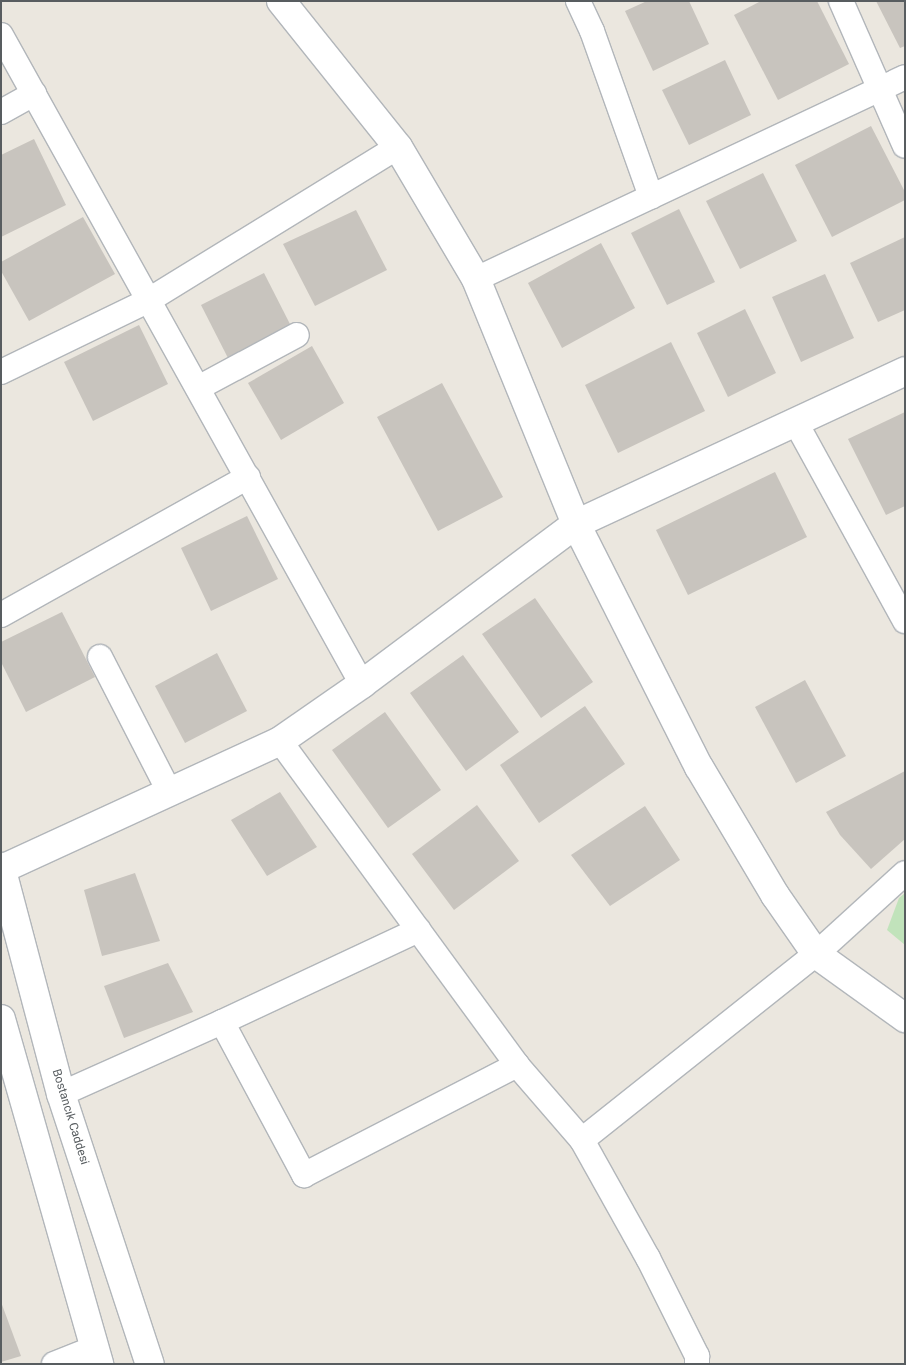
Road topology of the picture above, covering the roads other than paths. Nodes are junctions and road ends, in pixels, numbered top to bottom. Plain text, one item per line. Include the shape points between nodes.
1 (281, 1) edge
2 (578, 1) edge
3 (841, 1) edge
4 (1, 35) edge
5 (905, 77) edge
6 (879, 89) junction
7 (34, 94) junction
8 (1, 112) edge
9 (905, 146) edge
10 (398, 147) junction
11 (651, 197) junction
12 (476, 279) junction
13 (149, 300) junction
14 (297, 335) dead end
15 (905, 371) edge
16 (1, 372) edge
17 (198, 388) junction
18 (796, 422) junction
19 (248, 478) junction
20 (576, 524) junction
21 (902, 612) edge
22 (1, 615) edge
23 (100, 657) dead end
24 (362, 684) junction
25 (280, 741) junction
26 (170, 793) junction
27 (2, 868) edge
28 (905, 873) edge
29 (418, 930) junction
30 (816, 954) junction
31 (905, 1018) edge
32 (1, 1019) edge
33 (222, 1022) junction
34 (517, 1066) junction
35 (8, 1076) edge
36 (61, 1094) junction
37 (582, 1140) junction
38 (97, 1356) edge
39 (54, 1364) edge
40 (150, 1364) edge
41 (696, 1364) edge

1 - 10 street
2 - 11 street via 592,31
3 - 6 street
4 - 7 street
5 - 6 street
6 - 9 street
6 - 11 street
7 - 8 street
7 - 13 street
10 - 12 street
10 - 13 street
11 - 12 street
12 - 20 street
13 - 16 street
13 - 17 street
14 - 17 street
15 - 18 street
17 - 19 street
18 - 20 street
18 - 21 street via 874,567
19 - 22 street
19 - 24 street
20 - 24 street
20 - 30 street via 699,767 776,895
23 - 26 street
24 - 25 street
25 - 26 street
25 - 29 street
26 - 27 street
27 - 36 street, Bostancık Caddesi
28 - 30 street
29 - 33 street
29 - 34 street
30 - 31 street
30 - 37 street
32 - 35 street
33 - 34 street via 304,1175
33 - 36 street
34 - 37 street
35 - 38 street
36 - 40 street, Bostancık Caddesi
37 - 41 street via 648,1258 696,1356
38 - 39 street

